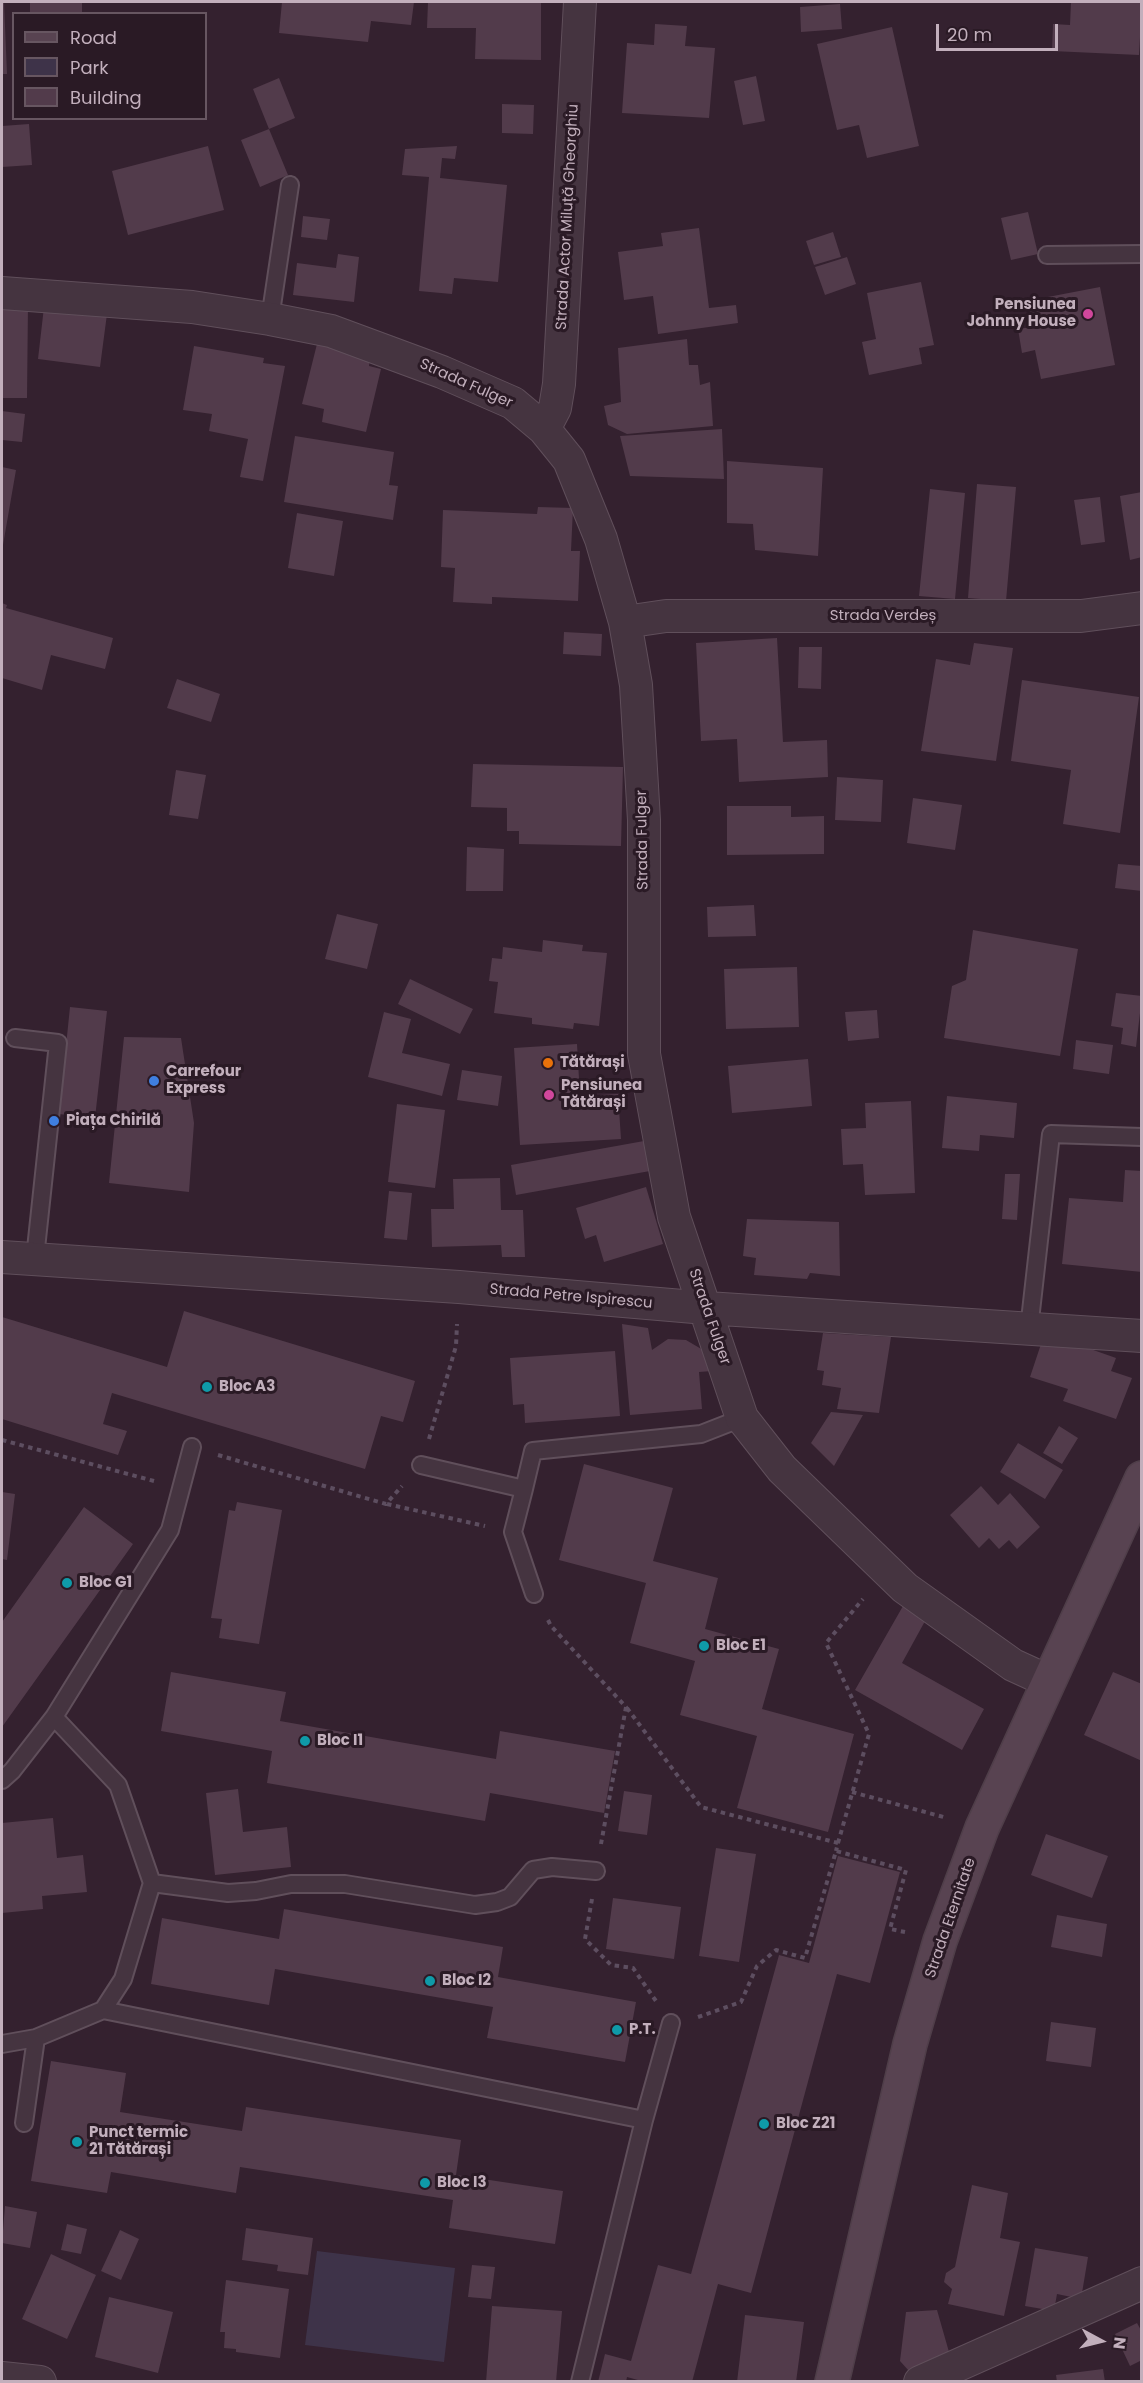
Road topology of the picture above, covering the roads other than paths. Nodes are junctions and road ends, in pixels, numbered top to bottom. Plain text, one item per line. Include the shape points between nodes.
1 (580, 2) edge
2 (290, 185) dead end
3 (1142, 254) edge
4 (1047, 255) dead end
5 (2, 293) edge
6 (270, 318) junction
7 (544, 429) junction
8 (1142, 608) edge
9 (625, 622) junction
10 (15, 1038) dead end
11 (1142, 1137) edge
12 (2, 1257) edge
13 (35, 1258) junction
14 (706, 1308) junction
15 (1029, 1329) junction
16 (1142, 1335) edge
17 (742, 1418) junction
18 (192, 1447) road end
19 (421, 1465) road end
20 (1142, 1478) edge
21 (524, 1489) junction
22 (534, 1594) road end
23 (1048, 1681) junction
24 (54, 1717) junction
25 (2, 1780) edge
26 (596, 1871) road end
27 (152, 1883) junction
28 (103, 2010) junction
29 (671, 2023) road end
30 (36, 2038) junction
31 (2, 2044) edge
32 (644, 2120) junction
33 (24, 2122) dead end
34 (1142, 2283) edge
35 (2, 2378) edge
36 (40, 2382) edge
37 (580, 2382) edge
38 (832, 2382) edge
39 (920, 2382) edge

1 - 7 street, Strada Actor Miluță Gheorghiu via 560,384 555,408
2 - 6 lane
3 - 4 lane
5 - 6 street, Strada Fulger via 192,307
6 - 7 street, Strada Fulger via 331,331 441,372 513,403
7 - 9 street, Strada Fulger via 569,460 601,539
8 - 9 street, Strada Verdeș via 1081,616 666,616
9 - 14 street, Strada Fulger via 636,685 644,820 644,1054 674,1217
10 - 13 lane via 58,1043
11 - 15 lane via 1051,1134
12 - 13 street, Strada Petre Ispirescu
13 - 14 street, Strada Petre Ispirescu
14 - 15 street, Strada Petre Ispirescu
14 - 17 street, Strada Fulger
15 - 16 street, Strada Petre Ispirescu
17 - 21 lane via 701,1434 534,1451
17 - 23 street, Strada Fulger via 782,1469 905,1588 1013,1665
18 - 24 lane via 170,1530
19 - 21 lane
20 - 23 street, Strada Eternitate
21 - 22 lane via 513,1532
23 - 38 street, Strada Eternitate via 982,1828 940,1941 910,2044
24 - 25 lane
24 - 27 lane via 118,1785
26 - 27 lane via 552,1867 533,1870 510,1897 475,1905 345,1884 291,1884 228,1893
27 - 28 lane via 123,1979
28 - 30 lane
28 - 32 lane
29 - 32 lane
30 - 31 lane
30 - 33 lane
32 - 37 lane
34 - 39 street
35 - 36 street

